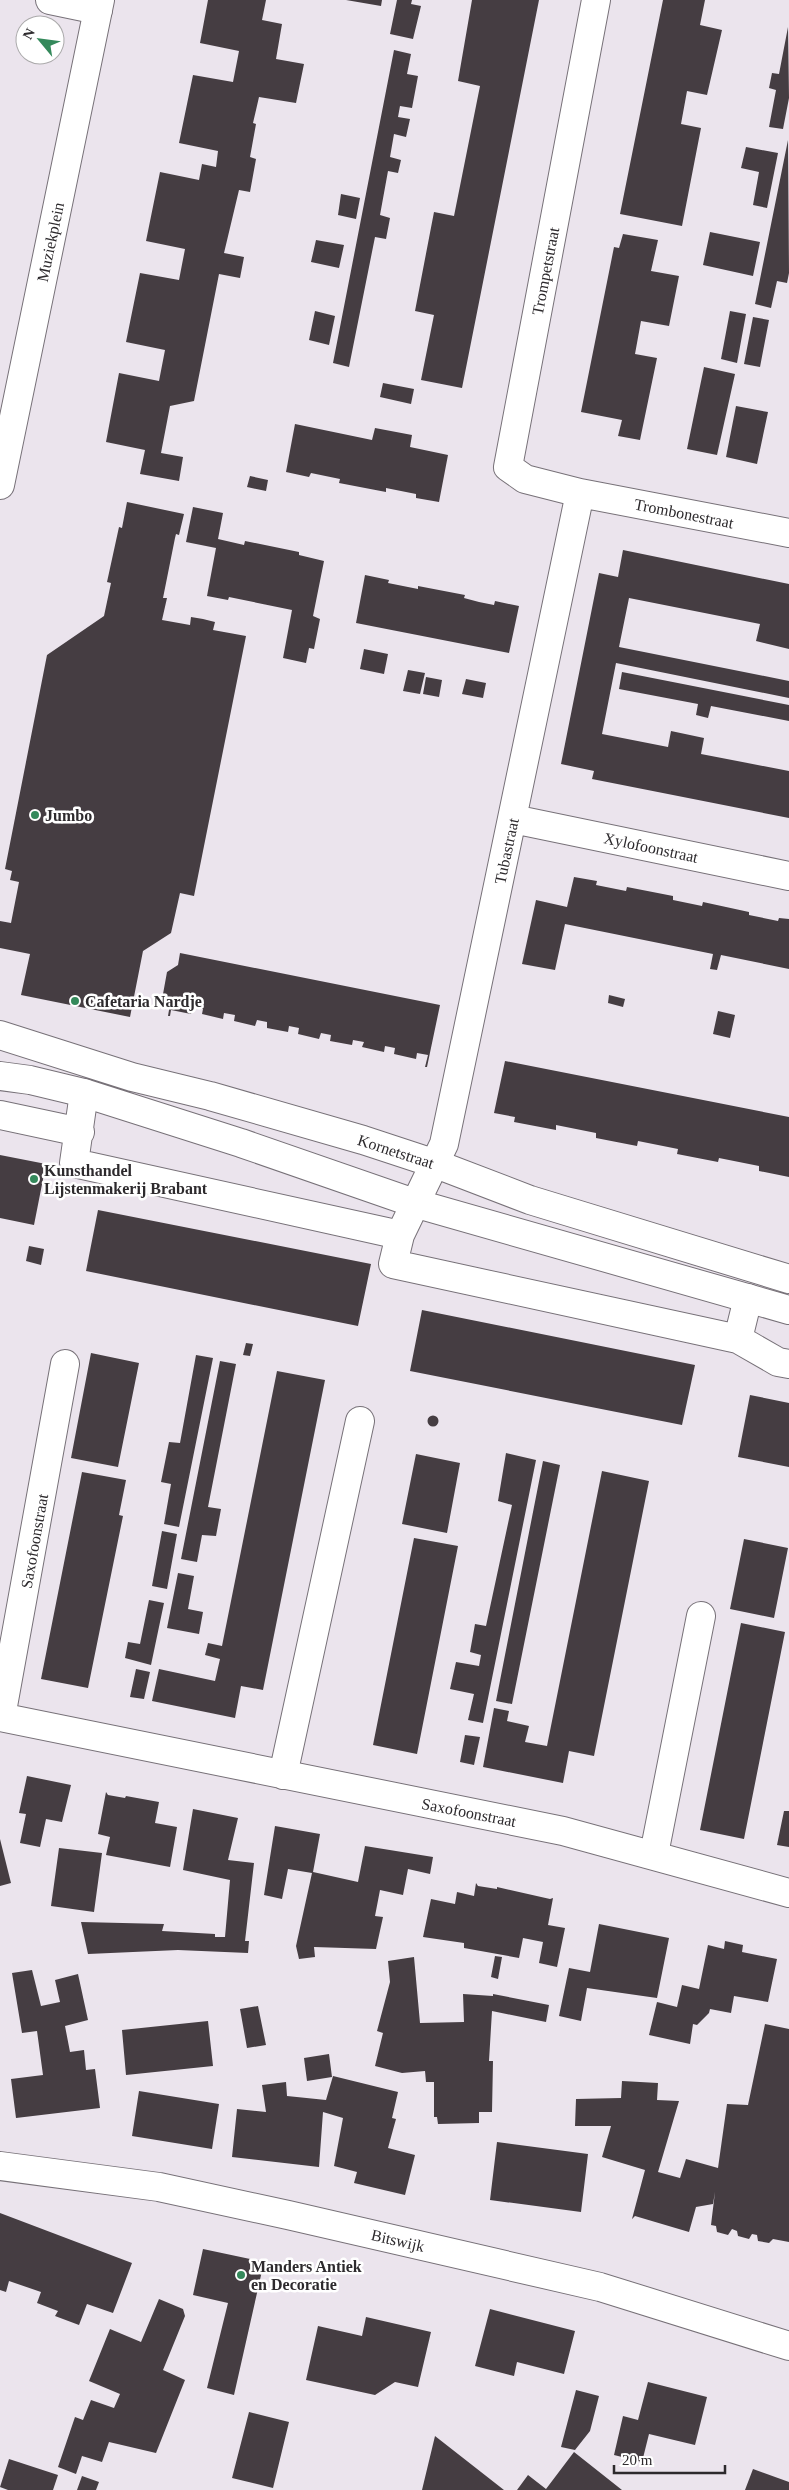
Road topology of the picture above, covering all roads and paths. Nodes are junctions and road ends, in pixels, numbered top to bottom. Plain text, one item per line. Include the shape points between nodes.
1 (50, 0) edge
2 (596, 0) edge
3 (99, 5) edge
4 (0, 485) edge
5 (580, 493) junction
6 (789, 533) edge
7 (513, 819) junction
8 (789, 876) edge
9 (0, 1035) edge
10 (0, 1076) edge
11 (84, 1093) junction
12 (0, 1115) edge
13 (80, 1132) junction
14 (436, 1164) junction
15 (414, 1203) junction
16 (400, 1236) junction
17 (789, 1279) edge
18 (748, 1298) junction
19 (789, 1310) edge
20 (738, 1339) junction
21 (65, 1364) dead end
22 (789, 1364) edge
23 (360, 1421) dead end
24 (701, 1616) dead end
25 (0, 1717) edge
26 (283, 1775) junction
27 (654, 1854) junction
28 (789, 1893) edge
29 (0, 2166) edge
30 (789, 2346) edge

1 - 3 street
2 - 5 street, Trompetstraat via 508,467 526,479
3 - 4 street, Muziekplein
5 - 6 street, Trombonestraat
5 - 7 street, Tubastraat
7 - 8 street, Xylofoonstraat
7 - 14 street, Tubastraat via 444,1144
9 - 14 street, Kornetstraat via 132,1077 296,1120
10 - 11 street
11 - 13 street
11 - 15 street
12 - 13 street
13 - 16 street via 74,1163
14 - 15 street, Tubastraat
14 - 17 street, Kornetstraat via 530,1200
15 - 16 street
15 - 18 street
16 - 20 street via 392,1264
18 - 19 street
18 - 20 street
20 - 22 street via 778,1362
21 - 25 street, Saxofoonstraat
23 - 26 street
24 - 27 street
25 - 26 street, Saxofoonstraat
26 - 27 street, Saxofoonstraat via 563,1831
27 - 28 street, Saxofoonstraat
29 - 30 street, Bitswijk via 158,2188 298,2217 600,2287

